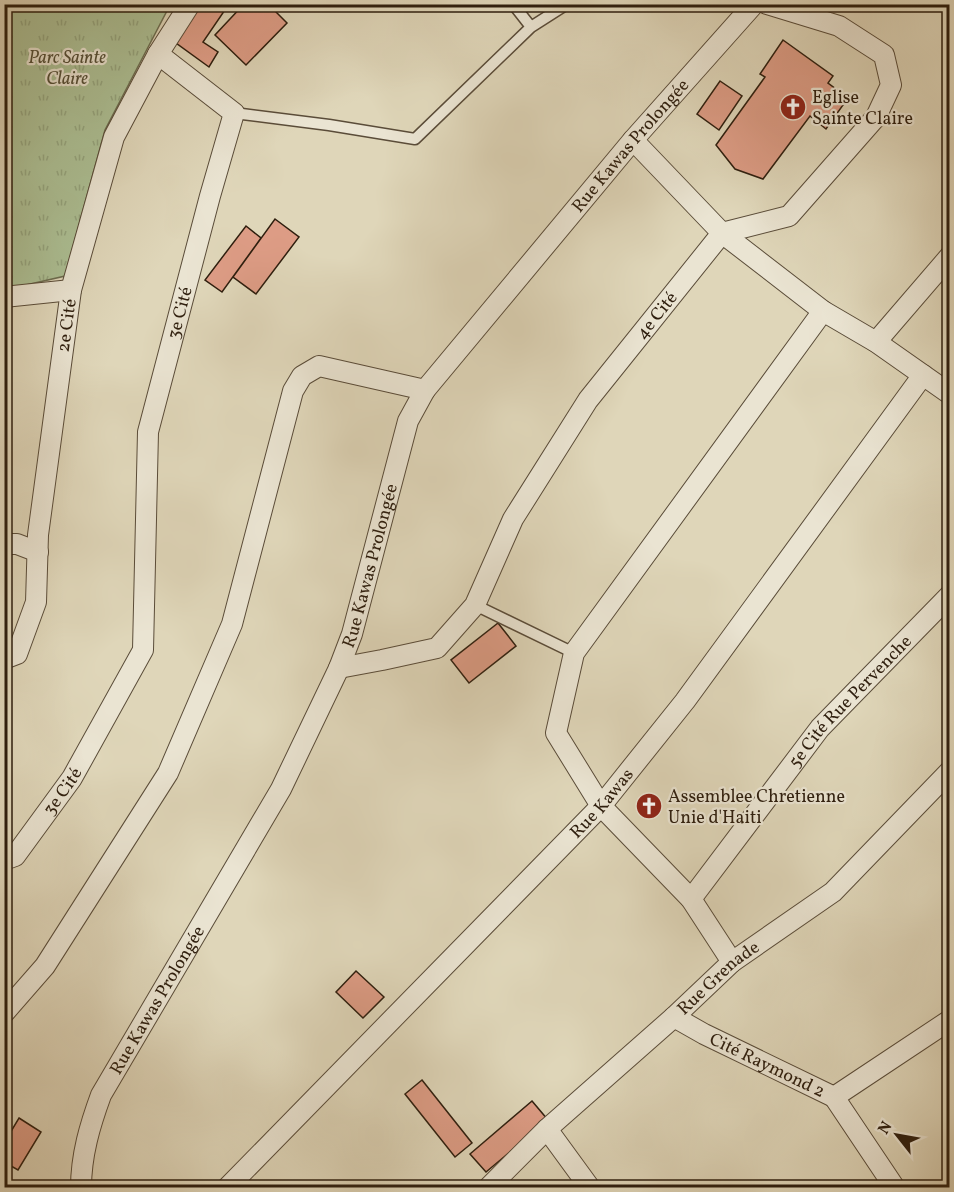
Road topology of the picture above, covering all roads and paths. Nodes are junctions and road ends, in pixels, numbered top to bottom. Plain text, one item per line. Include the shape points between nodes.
1 (190, 4) edge
2 (513, 4) edge
3 (567, 4) edge
4 (753, 4) edge
5 (766, 4) edge
6 (531, 27) junction
7 (158, 54) junction
8 (234, 113) junction
9 (633, 140) junction
10 (722, 233) junction
11 (950, 255) edge
12 (71, 290) junction
13 (4, 297) edge
14 (824, 311) junction
15 (876, 342) junction
16 (923, 375) junction
17 (425, 390) junction
18 (950, 394) edge
19 (4, 544) edge
20 (38, 552) junction
21 (475, 605) junction
22 (946, 606) edge
23 (574, 653) junction
24 (4, 659) edge
25 (339, 668) junction
26 (950, 771) edge
27 (601, 806) junction
28 (4, 860) edge
29 (690, 899) junction
30 (732, 962) junction
31 (4, 1012) edge
32 (674, 1017) junction
33 (950, 1020) edge
34 (834, 1097) junction
35 (547, 1129) junction
36 (81, 1188) edge
37 (227, 1188) edge
38 (488, 1188) edge
39 (590, 1188) edge
40 (895, 1188) edge

1 - 7 street, 2e Cité
2 - 6 lane
3 - 6 lane
4 - 9 street, Rue Kawas Prolongée
5 - 10 street via 839,26 884,55 891,85 876,117 789,216
6 - 8 lane via 415,139
7 - 8 street
7 - 12 street, 2e Cité via 114,137
8 - 28 street, 3e Cité via 148,432 143,650 72,778 15,856
9 - 10 street
9 - 17 street, Rue Kawas Prolongée
10 - 14 street
10 - 21 street, 4e Cité via 588,400 513,519
11 - 15 street
12 - 13 street
12 - 20 street, 2e Cité
14 - 15 street
14 - 23 street
15 - 16 street
16 - 18 street
16 - 27 street, Rue Kawas via 685,701
17 - 25 street, Rue Kawas Prolongée via 408,421 352,634
17 - 31 street via 319,366 302,376 293,391 232,624 168,773 45,966
19 - 20 street
20 - 24 street, 2e Cité via 36,602 17,654
21 - 23 lane
21 - 25 street, 4e Cité via 437,648
22 - 29 street, 5e Cité Rue Pervenche via 820,728
23 - 27 street via 556,734
25 - 36 street, Rue Kawas Prolongée via 281,789 101,1095 89,1127
26 - 30 street, Rue Grenade via 833,892
27 - 29 street
27 - 37 street, Rue Kawas
29 - 30 street
30 - 32 street, Rue Grenade
32 - 34 street, Cité Raymond 2
32 - 35 street, Rue Grenade
33 - 34 street, Cité Raymond 2
34 - 40 street
35 - 38 street, Rue Grenade
35 - 39 street

